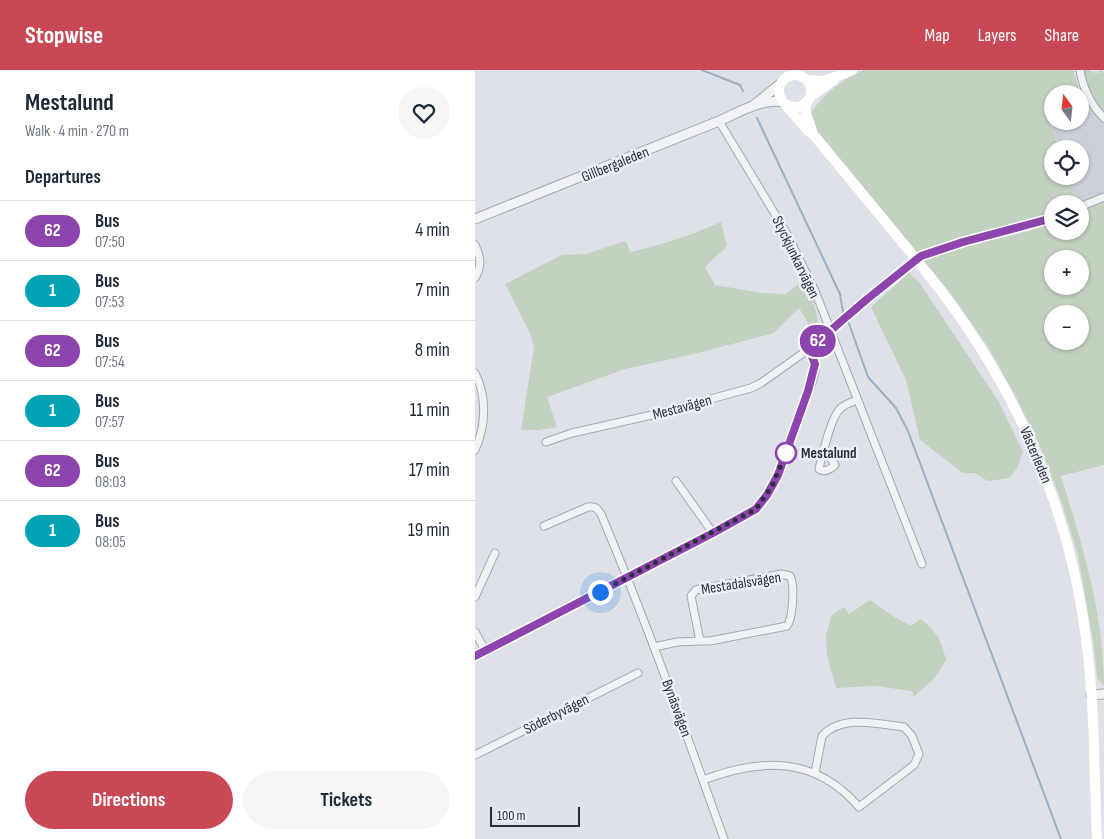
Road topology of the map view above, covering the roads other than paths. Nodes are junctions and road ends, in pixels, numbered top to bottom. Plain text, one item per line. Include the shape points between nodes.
1 (852, 70) edge
2 (1080, 70) edge
3 (803, 75) edge
4 (841, 75) junction
5 (783, 78) edge
6 (808, 100) junction
7 (784, 103) junction
8 (753, 106) junction
9 (1104, 118) edge
10 (719, 121) junction
11 (813, 134) junction
12 (1104, 197) edge
13 (1089, 203) edge
14 (475, 219) edge
15 (1044, 220) edge
16 (475, 245) edge
17 (475, 278) edge
18 (829, 330) junction
19 (809, 349) junction
20 (475, 373) edge
21 (857, 400) junction
22 (546, 442) dead end
23 (475, 448) edge
24 (824, 448) dead end
25 (676, 481) dead end
26 (544, 526) dead end
27 (713, 533) junction
28 (495, 554) dead end
29 (922, 564) dead end
30 (627, 577) junction
31 (475, 597) edge
32 (475, 632) edge
33 (700, 640) junction
34 (654, 647) junction
35 (485, 650) junction
36 (475, 656) edge
37 (638, 672) dead end
38 (1091, 694) junction
39 (1104, 694) edge
40 (475, 755) edge
41 (815, 774) junction
42 (703, 780) junction
43 (724, 839) edge
44 (1097, 839) edge

1 - 4 main road
2 - 9 street via 1088,97
3 - 4 main road via 825,80
3 - 5 main road
3 - 6 main road via 811,88
4 - 6 main road
5 - 7 main road via 779,94
5 - 8 street, Gillbergaleden
6 - 7 main road via 795,107
6 - 11 main road, Västerleden via 806,114
7 - 8 street, Gillbergaleden via 776,101
7 - 11 main road, Västerleden
8 - 10 street, Gillbergaleden
10 - 14 street, Gillbergaleden
10 - 18 street, Styckjunkarvägen via 787,234 815,291
11 - 38 main road, Västerleden, bridge via 957,312 1015,407 1040,463 1062,525 1078,587
12 - 13 street
15 - 18 street, Mestavägen via 927,253
16 - 17 street via 481,262
18 - 19 street, Mestavägen
18 - 21 street, Styckjunkarvägen
19 - 22 street, Mestavägen via 751,388
19 - 27 street via 815,371 772,486 756,509
20 - 23 street via 481,387 483,414 481,436
21 - 24 street via 838,410
21 - 29 street, Styckjunkarvägen
25 - 27 street
26 - 30 street, Bynäsvägen via 593,506
27 - 30 street
28 - 31 street
30 - 34 street, Bynäsvägen
30 - 35 street
32 - 35 street
33 - 33 street, Mestadalsvägen via 691,596 693,592 781,574 790,576 793,594 787,626 710,641
33 - 34 street, Mestadalsvägen
34 - 42 street, Bynäsvägen
35 - 36 street
37 - 40 street, Söderbyvägen
38 - 39 street
38 - 44 main road, Västerleden
41 - 41 street via 839,787 859,807 914,765 919,754 912,736 904,727 843,723 822,736
41 - 42 street via 789,766 767,765 744,767
42 - 43 street, Bynäsvägen

